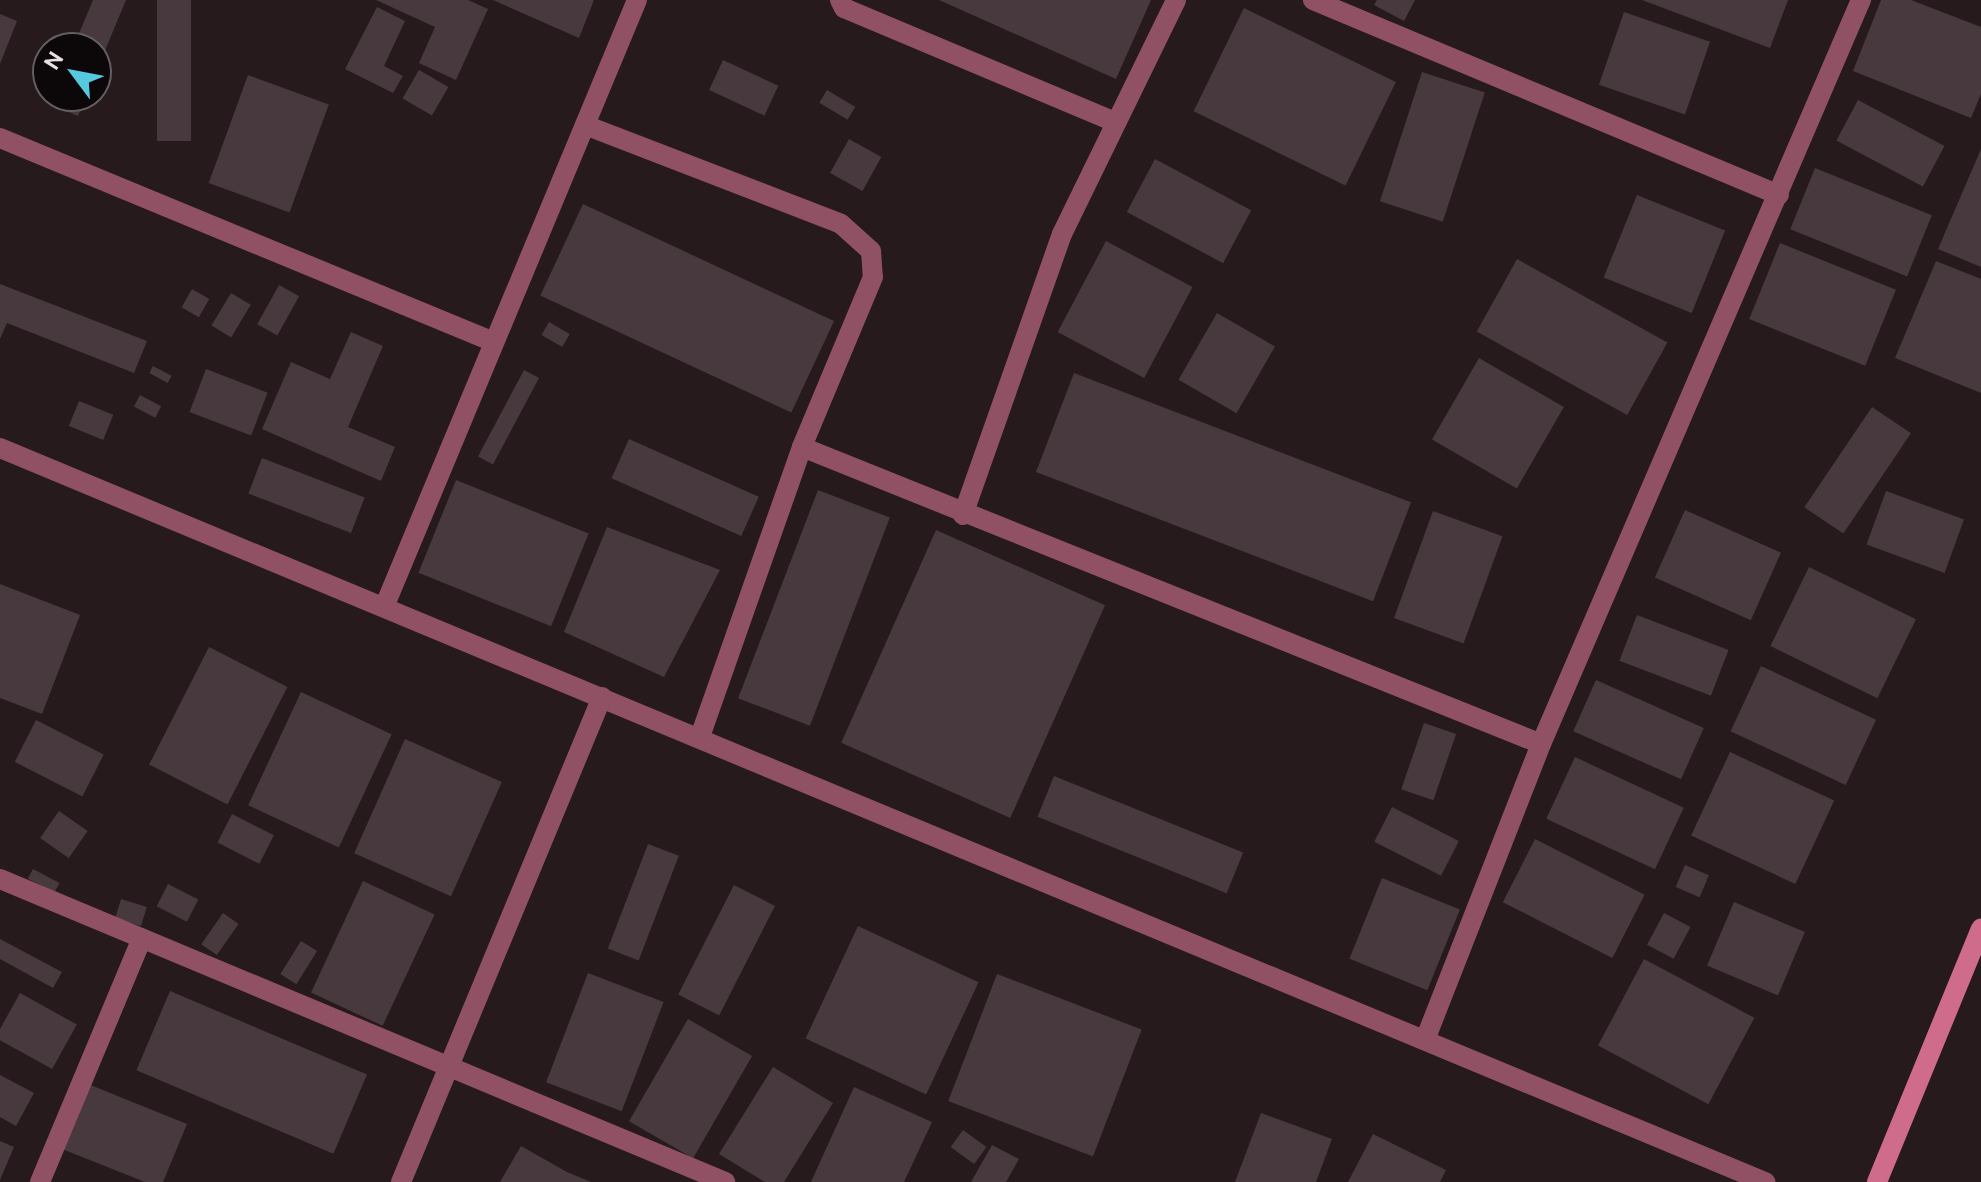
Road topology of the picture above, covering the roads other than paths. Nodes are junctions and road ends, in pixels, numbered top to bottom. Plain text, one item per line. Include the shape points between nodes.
1 (637, 0) edge
2 (840, 0) edge
3 (1176, 0) edge
4 (1313, 0) edge
5 (1861, 0) edge
6 (1115, 122) junction
7 (585, 125) junction
8 (0, 138) edge
9 (1779, 195) junction
10 (491, 341) junction
11 (802, 447) junction
12 (0, 448) edge
13 (963, 515) junction
14 (385, 605) junction
15 (602, 697) junction
16 (700, 737) junction
17 (1541, 744) junction
18 (0, 879) edge
19 (1981, 928) edge
20 (142, 938) junction
21 (1425, 1040) junction
22 (448, 1067) junction
23 (40, 1182) edge
24 (401, 1182) edge
25 (725, 1182) edge
26 (1765, 1182) edge
27 (1877, 1182) edge

1 - 7 street
2 - 6 street via 844,8
3 - 6 street
4 - 9 street
5 - 9 street
6 - 13 street via 1062,234
7 - 10 street
7 - 11 street via 841,224 871,251 873,277
8 - 10 street
9 - 17 street
10 - 14 street
11 - 13 street
11 - 16 street
12 - 14 street
13 - 17 street
14 - 15 street
15 - 16 street
15 - 22 street
16 - 21 street
17 - 21 street
18 - 20 street
19 - 27 street
20 - 22 street
20 - 23 street
21 - 26 street
22 - 24 street
22 - 25 street

